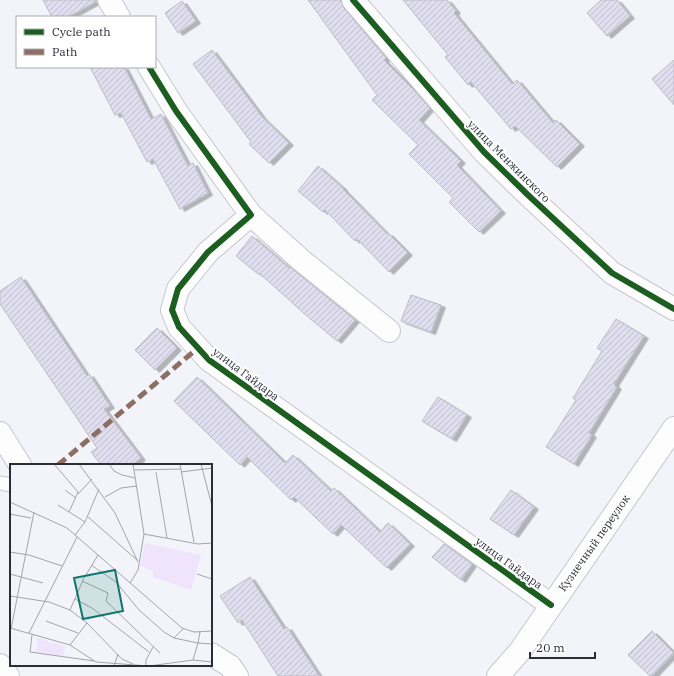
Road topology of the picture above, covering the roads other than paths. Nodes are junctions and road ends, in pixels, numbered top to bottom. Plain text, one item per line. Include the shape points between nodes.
1 (109, 0) edge
2 (353, 0) edge
3 (118, 16) edge
4 (150, 68) edge
5 (251, 215) junction
6 (674, 309) edge
7 (389, 331) dead end
8 (674, 428) edge
9 (0, 433) edge
10 (19, 464) edge
11 (0, 483) edge
12 (10, 484) edge
13 (551, 605) junction
14 (212, 655) edge
15 (0, 665) edge
16 (8, 676) edge
17 (237, 676) edge
18 (498, 676) edge

1 - 3 street
2 - 6 street, улица Менжинского via 484,152 528,195 612,273
4 - 5 street via 176,111
5 - 7 street via 301,260
5 - 13 street, улица Гайдара via 208,252 178,290 172,310 179,327 209,360
8 - 13 street, Кузнечный переулок
9 - 10 street
11 - 12 lane
13 - 18 street, Кузнечный переулок via 520,651
14 - 17 street via 230,666
15 - 16 street

